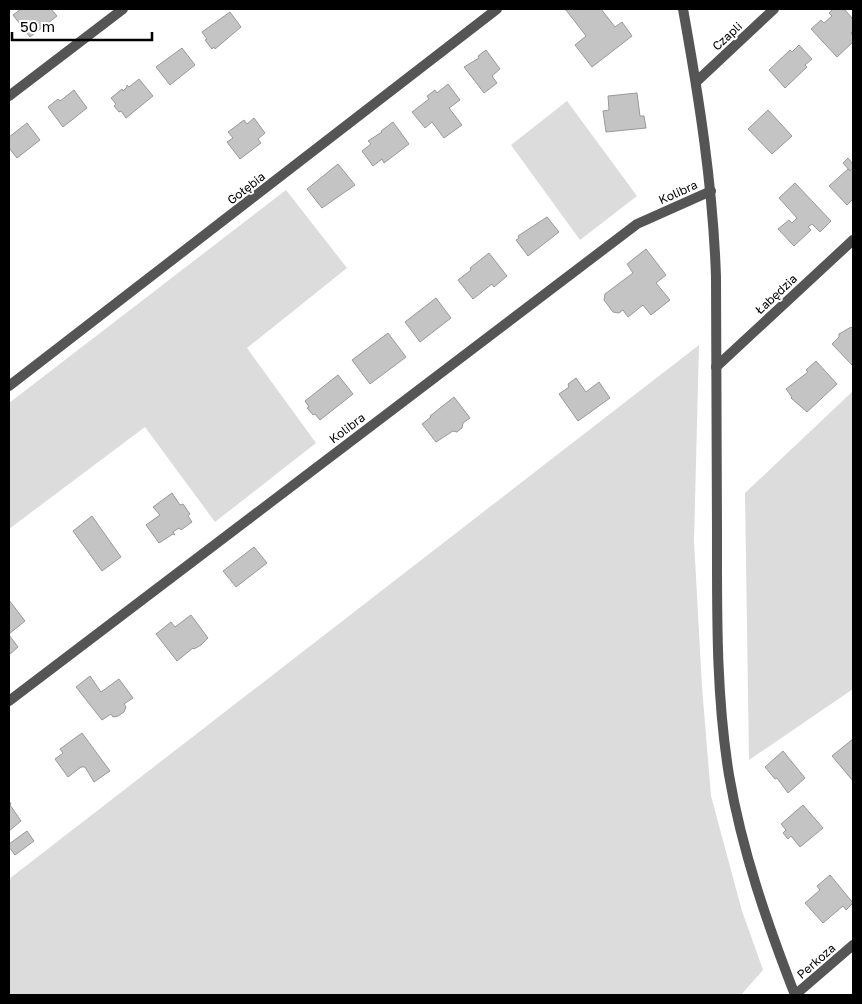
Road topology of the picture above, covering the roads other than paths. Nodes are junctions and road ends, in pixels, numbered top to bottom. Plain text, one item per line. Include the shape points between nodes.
1 (123, 9) edge
2 (497, 9) edge
3 (683, 9) edge
4 (774, 9) edge
5 (696, 82) junction
6 (9, 96) edge
7 (711, 191) junction
8 (853, 240) edge
9 (716, 367) junction
10 (9, 386) edge
11 (9, 701) edge
12 (853, 945) edge
13 (795, 995) edge

1 - 6 street
2 - 10 street, Gołębia
3 - 5 street
4 - 5 street, Czapli
5 - 7 street
7 - 9 street
7 - 11 street, Kolibra via 637,224
8 - 9 street, Łabędzia
9 - 13 street via 718,637 725,745 748,863
12 - 13 street, Perkoza

